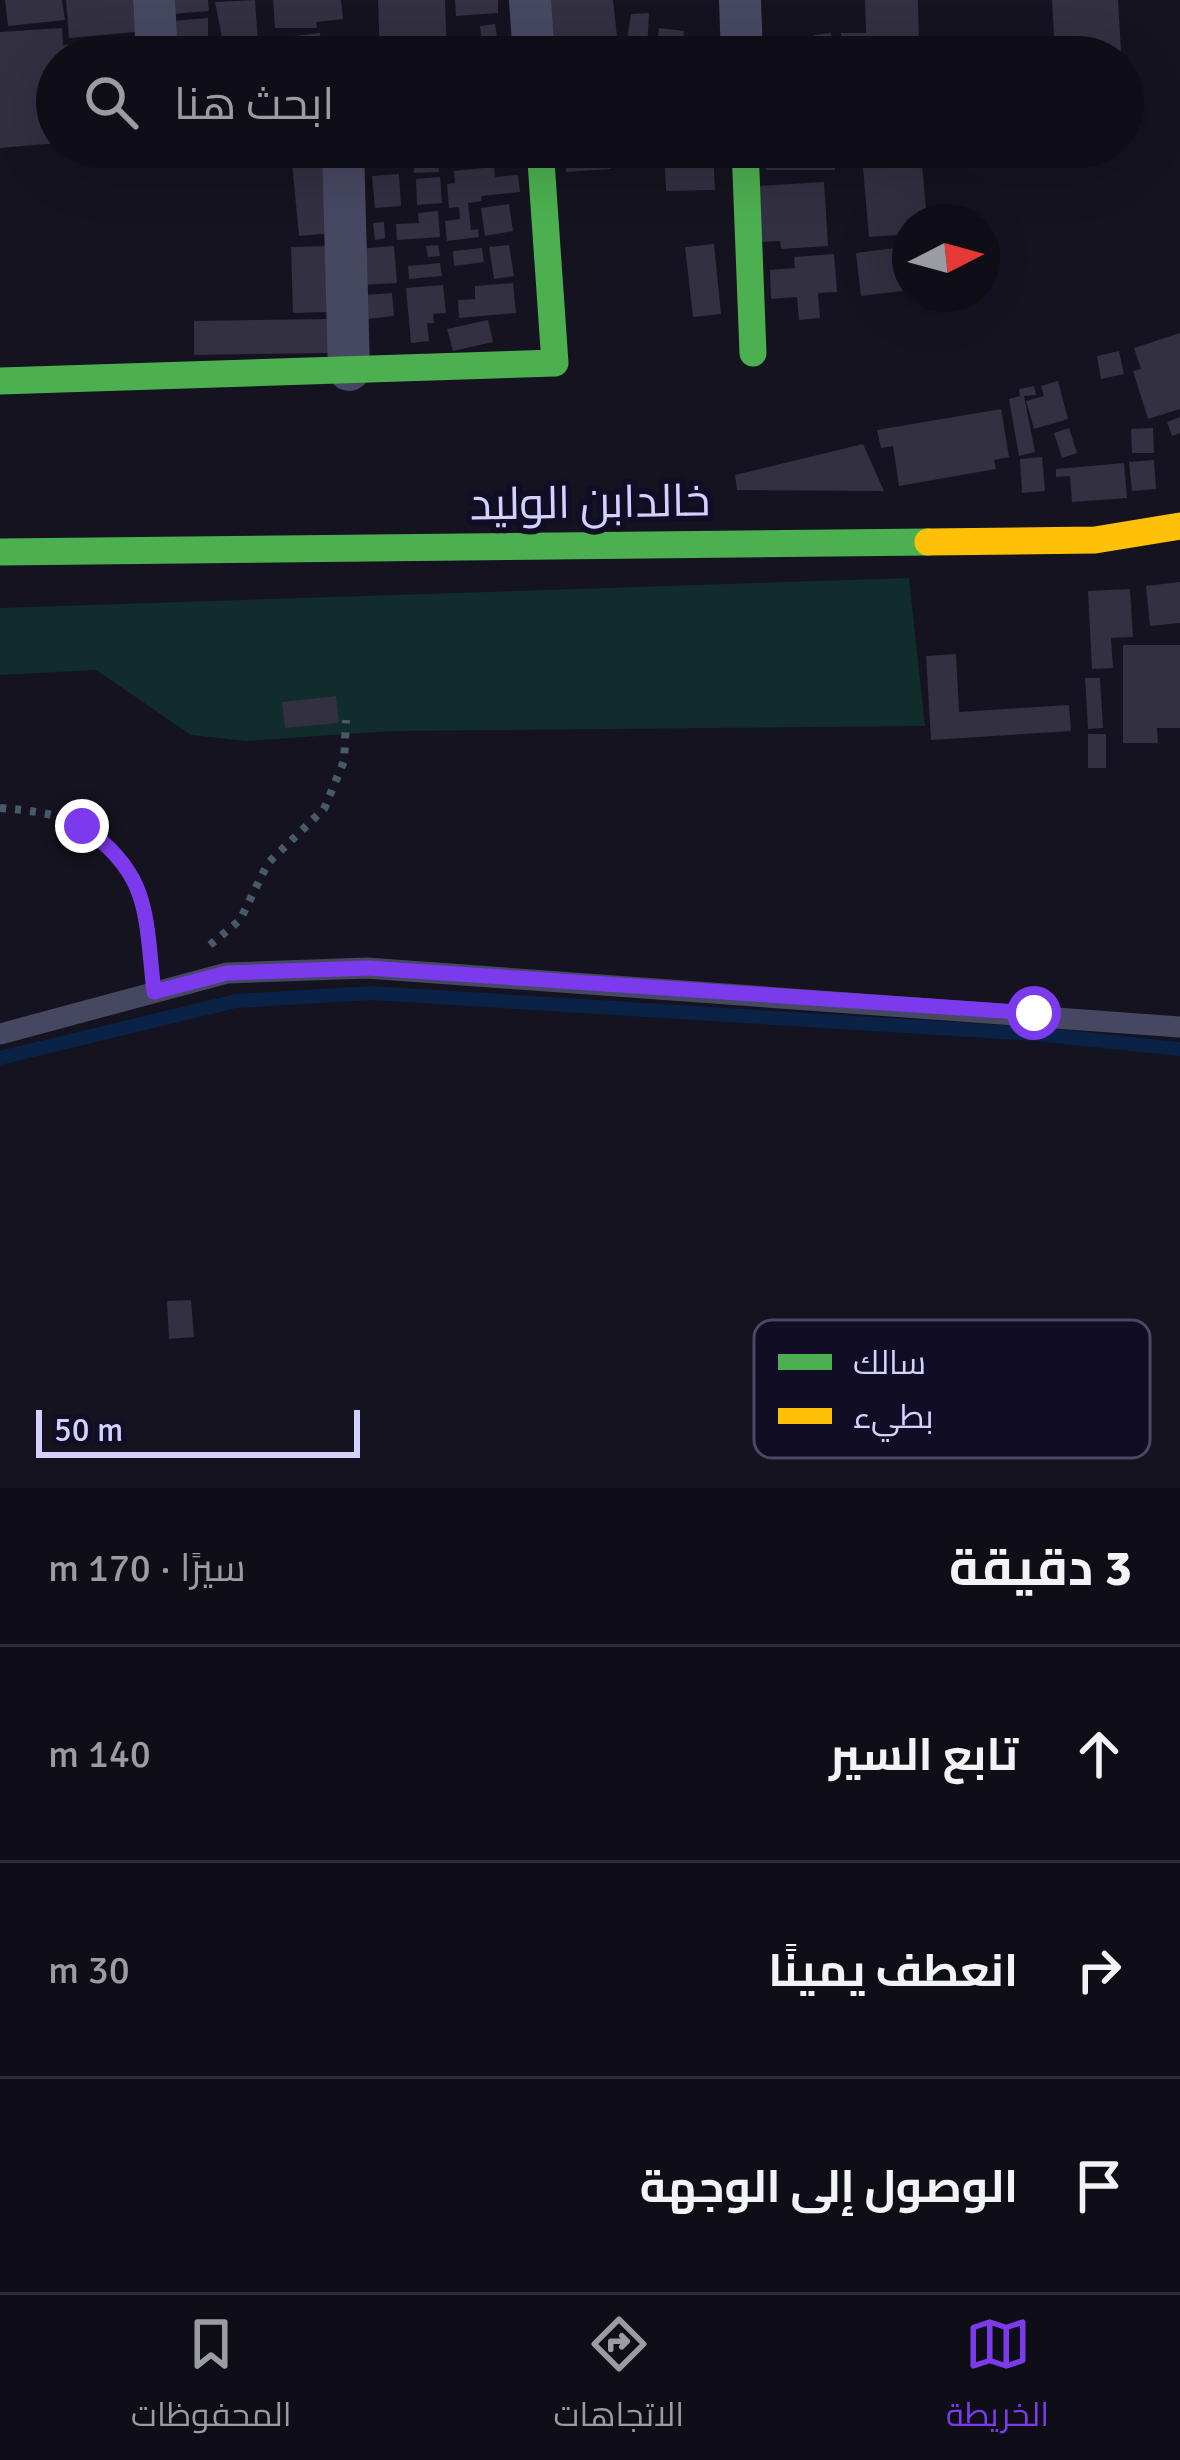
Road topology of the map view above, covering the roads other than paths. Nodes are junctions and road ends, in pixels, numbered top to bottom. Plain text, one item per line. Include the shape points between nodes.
1 (154, 0) edge
2 (530, 0) edge
3 (740, 0) edge
4 (156, 36) edge
5 (533, 36) edge
6 (741, 36) edge
7 (344, 168) edge
8 (541, 168) edge
9 (746, 168) edge
10 (753, 353) dead end
11 (349, 370) junction
12 (0, 381) edge
13 (1180, 526) edge
14 (0, 552) edge
15 (1180, 1027) edge
16 (0, 1034) edge

1 - 4 street
2 - 5 street
3 - 6 street
7 - 11 street
8 - 11 main road via 555,362
9 - 10 main road
11 - 12 main road
13 - 14 main road, خالدابن الوليد via 1095,540
15 - 16 lane via 368,968 227,973

